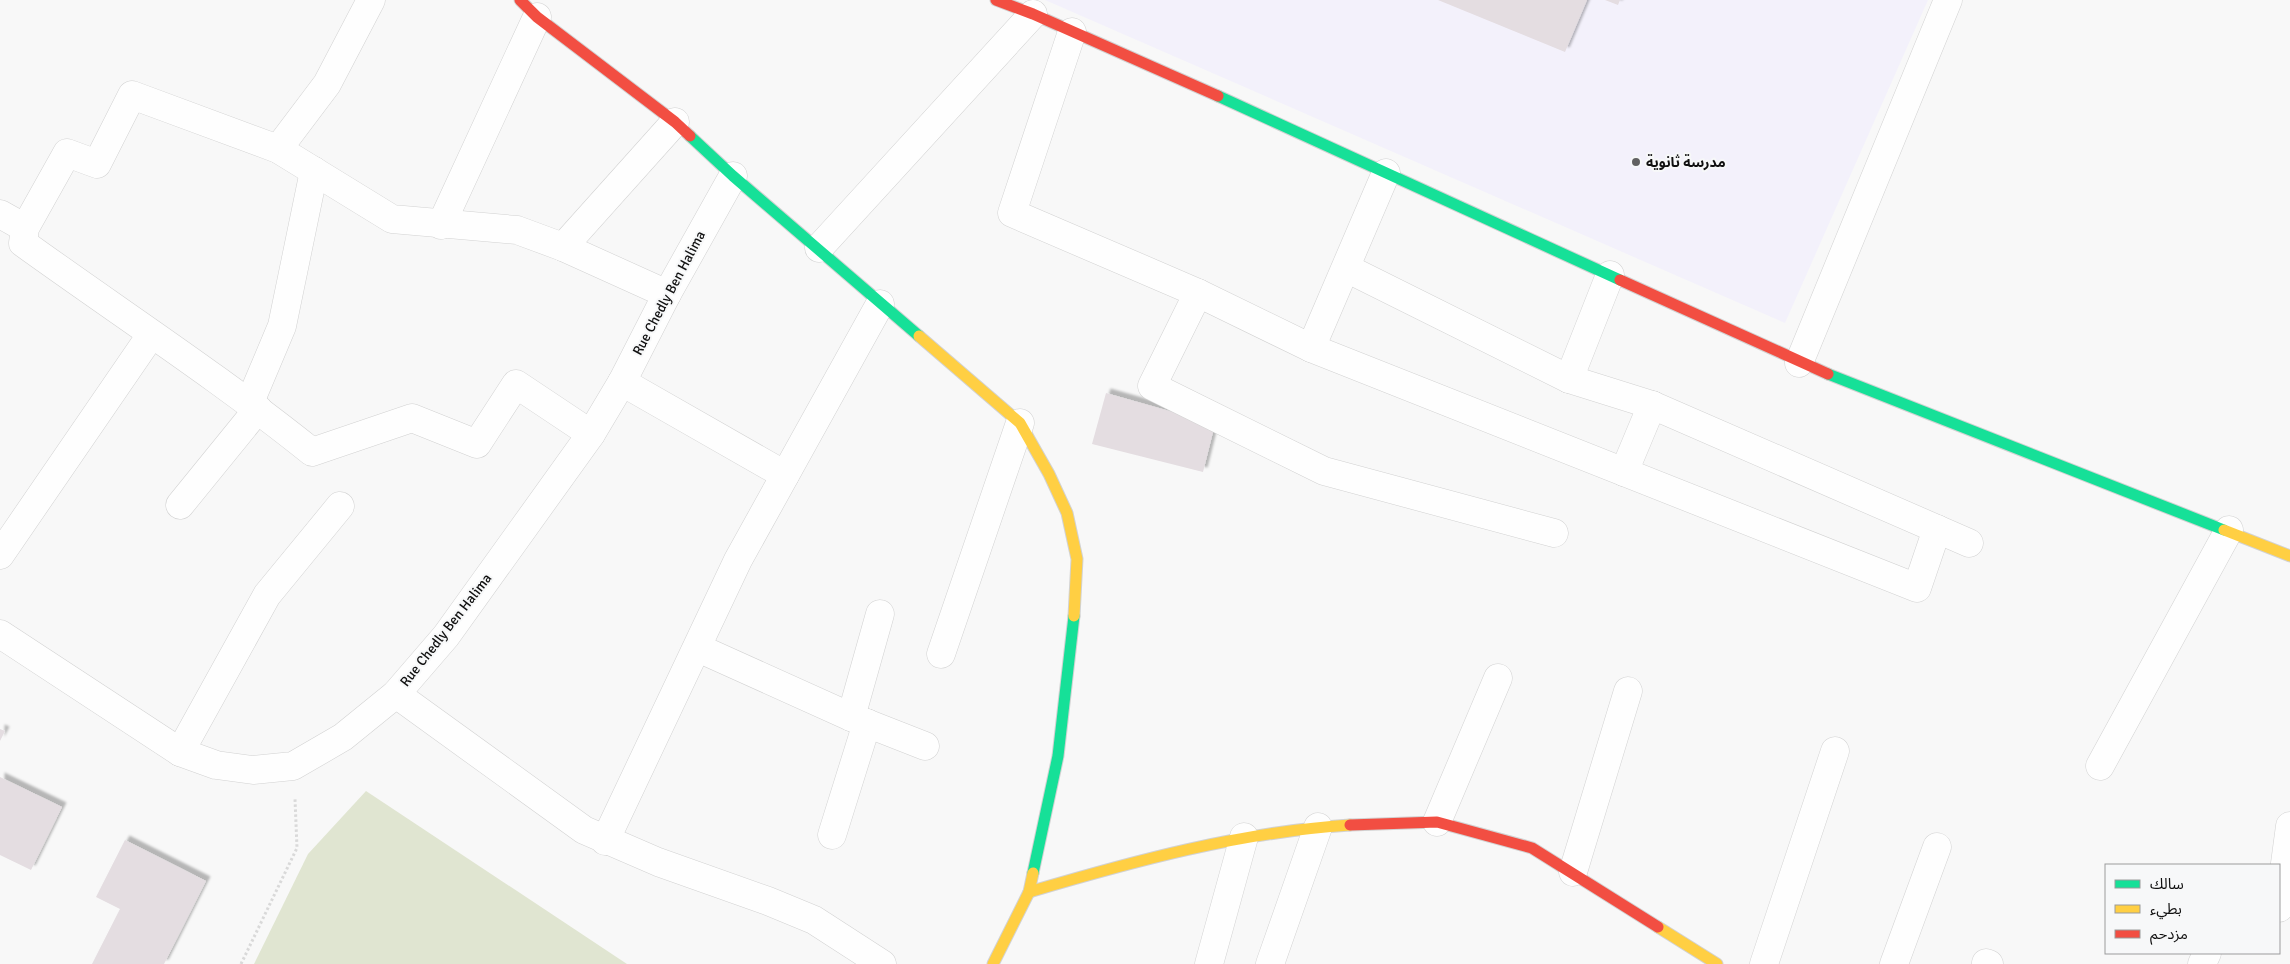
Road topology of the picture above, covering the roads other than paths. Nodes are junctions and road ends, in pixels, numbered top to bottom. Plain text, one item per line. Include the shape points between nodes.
1 (371, 0) edge
2 (996, 0) edge
3 (1948, 0) edge
4 (528, 8) edge
5 (1033, 14) junction
6 (1072, 32) junction
7 (675, 122) junction
8 (278, 149) junction
9 (314, 171) junction
10 (1386, 173) junction
11 (733, 176) junction
12 (0, 214) edge
13 (440, 225) junction
14 (25, 228) junction
15 (563, 247) junction
16 (819, 248) junction
17 (1346, 268) junction
18 (1610, 275) junction
19 (1198, 293) junction
20 (667, 294) junction
21 (880, 304) junction
22 (151, 335) junction
23 (1312, 348) junction
24 (1799, 363) junction
25 (1569, 378) junction
26 (622, 382) junction
27 (254, 405) junction
28 (1652, 405) junction
29 (1020, 423) junction
30 (591, 434) junction
31 (1624, 472) junction
32 (785, 475) junction
33 (180, 505) dead end
34 (340, 506) dead end
35 (1938, 529) junction
36 (2229, 530) junction
37 (1554, 533) dead end
38 (1969, 543) dead end
39 (0, 555) edge
40 (2290, 556) edge
41 (880, 614) dead end
42 (0, 634) edge
43 (698, 648) junction
44 (941, 654) dead end
45 (1498, 678) dead end
46 (1628, 691) dead end
47 (396, 694) junction
48 (859, 720) junction
49 (925, 746) dead end
50 (1835, 751) dead end
51 (180, 752) junction
52 (2100, 766) dead end
53 (1437, 822) junction
54 (2290, 826) edge
55 (1318, 827) junction
56 (832, 835) dead end
57 (1244, 837) junction
58 (605, 840) junction
59 (1937, 847) dead end
60 (1573, 872) junction
61 (1029, 892) junction
62 (2280, 901) edge
63 (882, 964) edge
64 (993, 964) edge
65 (1208, 964) edge
66 (1270, 964) edge
67 (1717, 964) edge
68 (1764, 964) edge
69 (1894, 964) edge

1 - 8 street via 327,84
2 - 5 street
3 - 24 street
4 - 7 street
4 - 13 street
5 - 6 street
5 - 16 street
6 - 10 street
6 - 19 street via 1012,213
7 - 11 street
7 - 15 street
8 - 9 street
8 - 14 street via 132,95 97,164 67,153
9 - 13 street via 392,220
9 - 27 street via 282,326
10 - 17 street
10 - 18 street
11 - 16 street
11 - 20 street, Rue Chedly Ben Halima
12 - 14 street
13 - 15 street via 517,230
14 - 22 street via 24,244
15 - 20 street
16 - 21 street
17 - 23 street
17 - 25 street
18 - 24 street
18 - 25 street
19 - 23 street
19 - 37 street via 1152,386 1324,471
20 - 26 street, Rue Chedly Ben Halima
21 - 29 street
21 - 32 street
22 - 27 street
22 - 39 street
23 - 31 street
24 - 36 street
25 - 28 street
26 - 30 street, Rue Chedly Ben Halima
26 - 32 street
27 - 30 street via 312,452 412,418 477,444 516,384
27 - 33 street
28 - 31 street
28 - 35 street
29 - 44 street
29 - 61 street via 1067,512 1077,559 1075,608 1058,756
30 - 47 street, Rue Chedly Ben Halima via 446,636
31 - 35 street via 1917,588
32 - 43 street via 738,560
34 - 51 street via 268,596
35 - 38 street
36 - 40 street
36 - 52 street
41 - 48 street
42 - 51 street, Rue Chedly Ben Halima
43 - 48 street
43 - 58 street
45 - 53 street
46 - 60 street
47 - 51 street, Rue Chedly Ben Halima via 343,738 293,766 253,770 216,765
47 - 58 street via 562,816
48 - 49 street
48 - 56 street
50 - 68 street
53 - 55 street
53 - 60 street via 1532,848
54 - 62 street
55 - 57 street
55 - 66 street
57 - 61 street via 1140,859
57 - 65 street
58 - 63 street via 814,920
59 - 69 street
60 - 67 street
61 - 64 street

